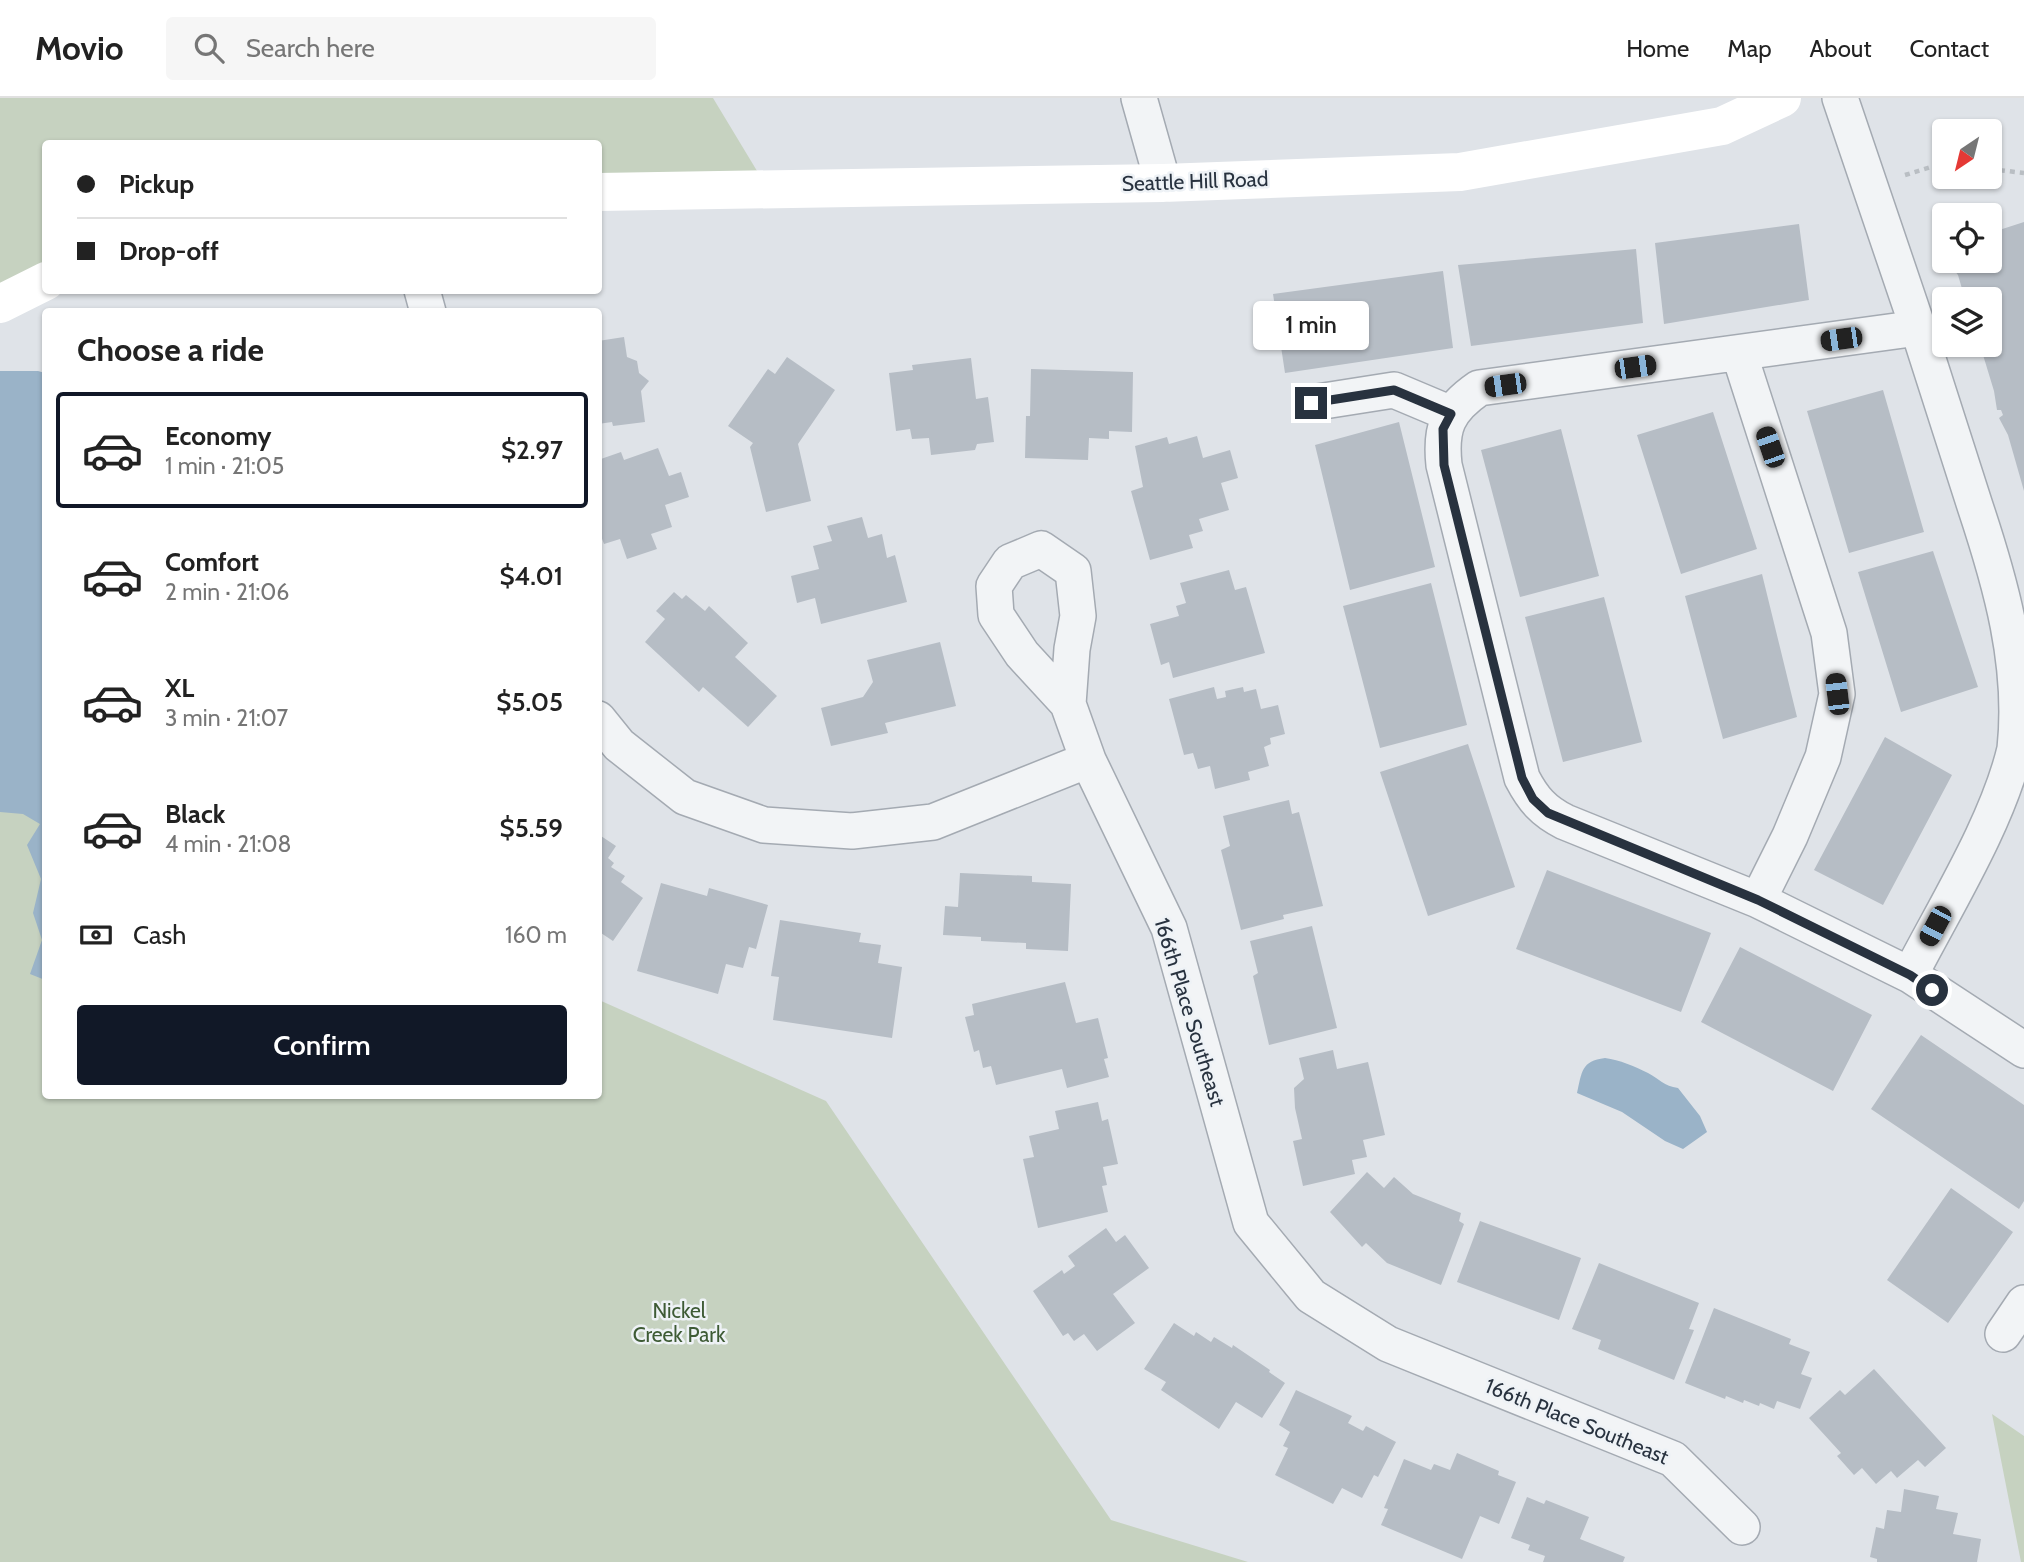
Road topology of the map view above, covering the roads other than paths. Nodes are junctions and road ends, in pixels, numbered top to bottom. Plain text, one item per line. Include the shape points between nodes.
1 (1139, 98) edge
2 (1782, 98) edge
3 (1840, 98) edge
4 (1163, 183) junction
5 (602, 192) edge
6 (42, 283) edge
7 (0, 304) edge
8 (1918, 328) junction
9 (1739, 353) junction
10 (1311, 403) dead end
11 (1451, 414) junction
12 (1068, 704) dead end
13 (602, 724) edge
14 (1088, 760) junction
15 (1758, 900) junction
16 (1910, 975) junction
17 (2024, 1050) edge
18 (2024, 1303) edge
19 (2003, 1334) dead end
20 (1742, 1527) dead end

1 - 4 street
2 - 4 street, Seattle Hill Road via 1723,126 1460,172
3 - 8 street
4 - 5 street, Seattle Hill Road
6 - 7 street
8 - 9 street
8 - 16 street via 2015,629 2021,701 2016,748 2002,792
9 - 11 street via 1479,388
9 - 15 street via 1829,633 1837,694 1823,757
10 - 11 street via 1394,390
11 - 15 street via 1443,429 1444,465 1522,778 1533,799 1564,822
12 - 14 street, 166th Place Southeast
13 - 14 street via 619,745 685,797 764,825 852,831 933,822
14 - 20 street, 166th Place Southeast via 1169,928 1251,1223 1311,1296 1388,1344 1673,1459
15 - 16 street
16 - 17 street
18 - 19 street

